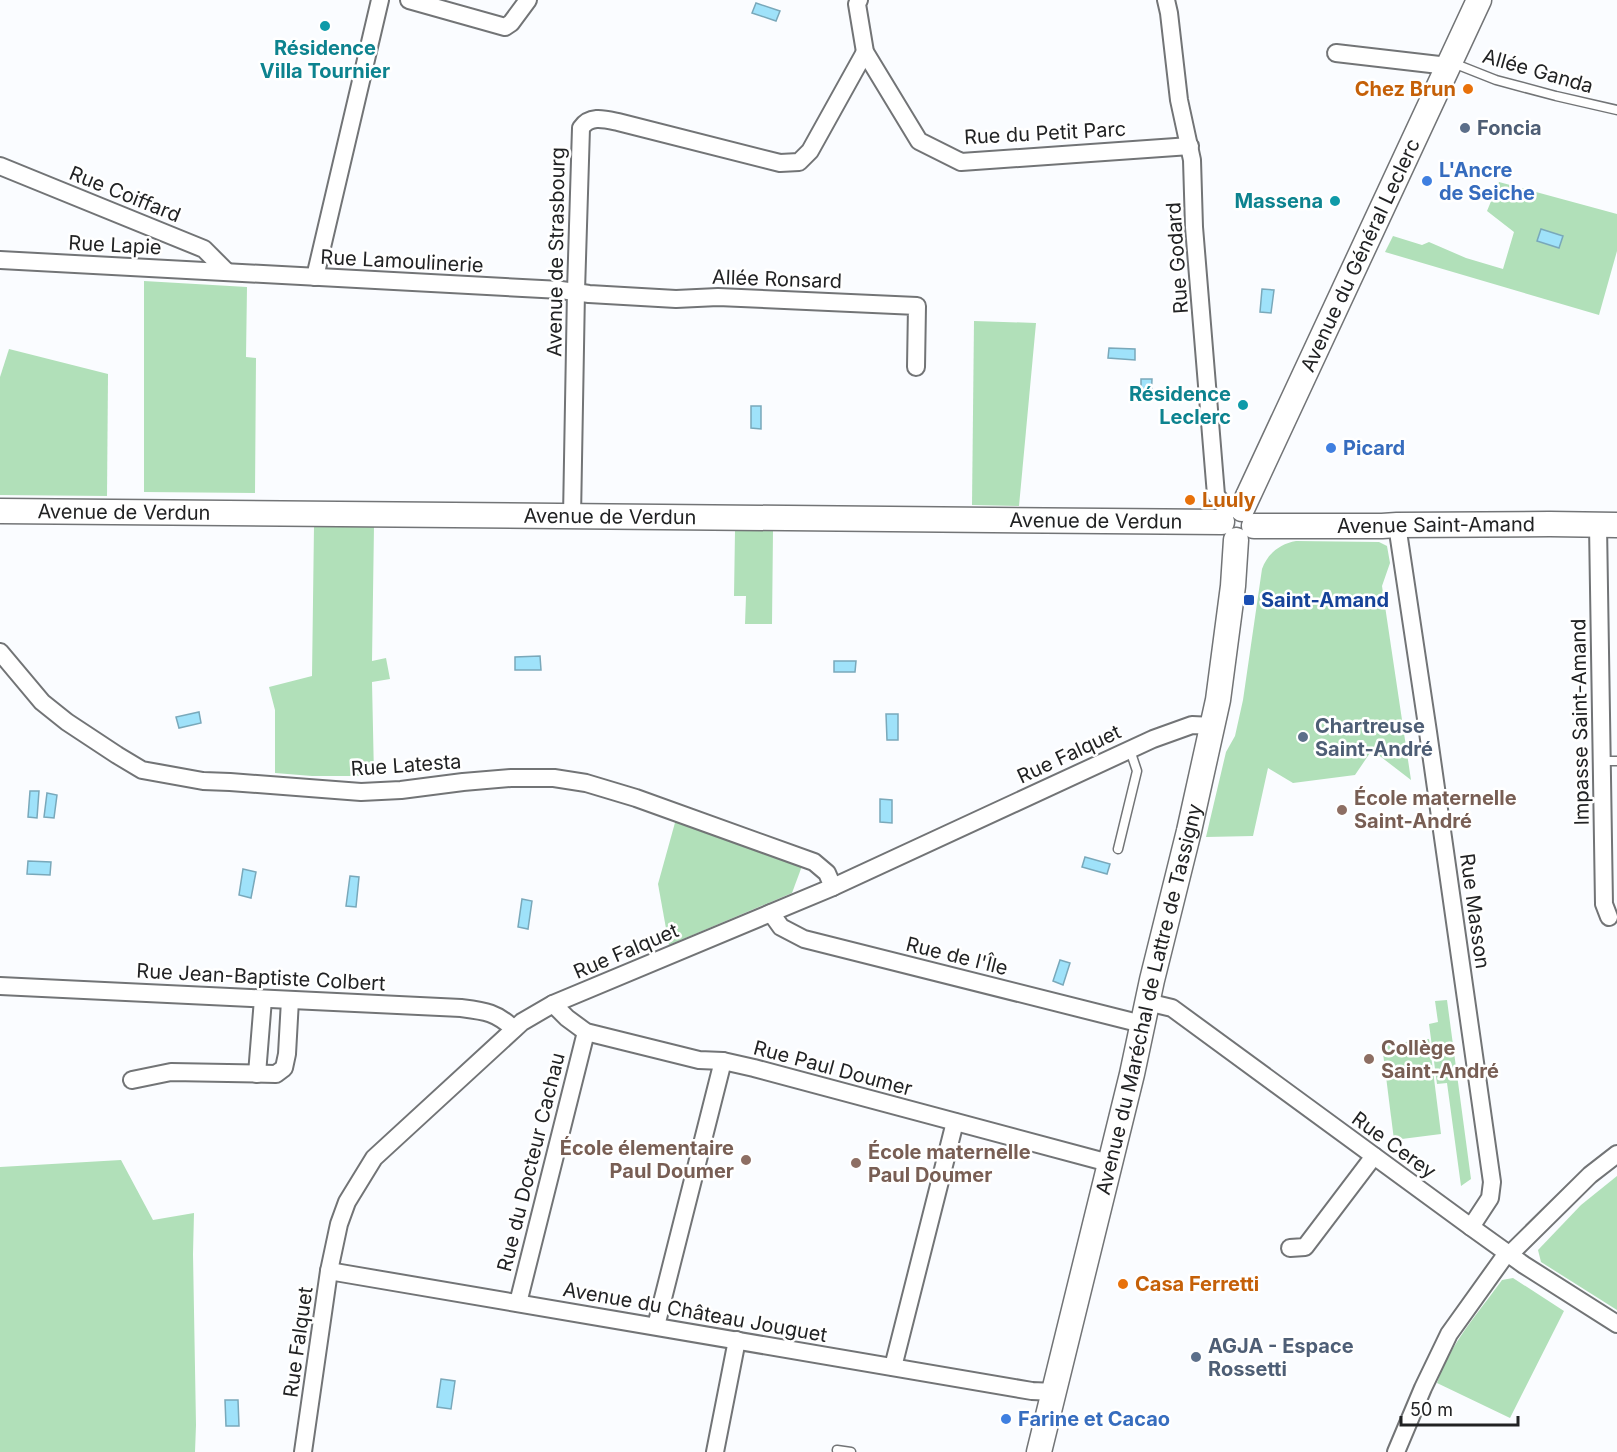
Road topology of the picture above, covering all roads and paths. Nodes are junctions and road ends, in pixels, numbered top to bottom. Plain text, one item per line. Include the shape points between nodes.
1 (380, 0) edge
2 (409, 0) edge
3 (528, 0) edge
4 (859, 0) edge
5 (1166, 0) edge
6 (1479, 0) edge
7 (865, 52) junction
8 (1336, 53) dead end
9 (1449, 64) junction
10 (1617, 110) edge
11 (1190, 146) junction
12 (0, 166) edge
13 (0, 260) edge
14 (227, 272) junction
15 (315, 277) junction
16 (576, 291) junction
17 (915, 367) dead end
18 (0, 512) edge
19 (572, 517) junction
20 (1236, 522) junction
21 (1397, 525) junction
22 (1607, 525) edge
23 (0, 652) edge
24 (1213, 726) junction
25 (1130, 750) junction
26 (1609, 761) edge
27 (1118, 849) dead end
28 (833, 887) junction
29 (771, 914) junction
30 (1609, 917) dead end
31 (0, 986) edge
32 (263, 999) junction
33 (290, 1000) junction
34 (553, 1004) junction
35 (1145, 1013) junction
36 (514, 1029) junction
37 (586, 1032) junction
38 (723, 1061) junction
39 (257, 1074) junction
40 (132, 1080) dead end
41 (955, 1122) junction
42 (1617, 1154) edge
43 (1374, 1156) junction
44 (1109, 1162) junction
45 (1471, 1227) junction
46 (1290, 1248) dead end
47 (1507, 1253) junction
48 (329, 1271) junction
49 (518, 1303) junction
50 (1617, 1324) edge
51 (656, 1326) junction
52 (737, 1340) junction
53 (893, 1367) junction
54 (1054, 1392) junction
55 (837, 1450) dead end
56 (303, 1452) edge
57 (715, 1452) edge
58 (851, 1452) edge
59 (1039, 1452) edge
60 (1396, 1452) edge

1 - 15 street
2 - 3 street via 505,27
4 - 7 street, Rue du Petit Parc
5 - 11 street, Rue Godard via 1179,100
6 - 9 street, Avenue du Général Leclerc
7 - 11 street, Rue du Petit Parc via 919,141 961,162
7 - 16 street, Avenue de Strasbourg via 810,151 799,162 780,163 618,122 591,119 583,125
8 - 9 street
9 - 10 lane, Allée Ganda via 1496,80
9 - 20 street, Avenue du Général Leclerc
11 - 20 street, Rue Godard via 1216,495
12 - 14 street, Rue Coiffard via 204,249
13 - 14 street, Rue Lapie
14 - 15 street, Rue Lamoulinerie
15 - 16 street, Rue Lamoulinerie
16 - 17 street, Allée Ronsard via 676,299 718,297 917,306
16 - 19 street, Avenue de Strasbourg
18 - 19 street, Avenue de Verdun
19 - 20 street, Avenue de Verdun
20 - 21 street, Avenue Saint-Amand
20 - 24 street, Avenue du Maréchal de Lattre de Tassigny via 1233,586
21 - 22 street, Avenue Saint-Amand
21 - 45 street, Rue Masson via 1492,1182 1490,1198
22 - 26 street, Impasse Saint-Amand
23 - 28 street, Rue Latesta via 42,702 142,770 203,781 361,792 511,778 586,783 814,862 827,873
24 - 25 street, Rue Falquet via 1192,725
24 - 35 street, Avenue du Maréchal de Lattre de Tassigny
25 - 27 lane via 1137,771
25 - 28 street, Rue Falquet
26 - 30 street, Impasse Saint-Amand via 1604,904
28 - 29 street, Rue Falquet
29 - 34 street, Rue Falquet
29 - 35 street, Rue de l'Île via 781,927 804,939
31 - 32 street, Rue Jean-Baptiste Colbert
32 - 33 street, Rue Jean-Baptiste Colbert
32 - 39 street
33 - 36 street, Rue Jean-Baptiste Colbert via 461,1008 491,1013
33 - 39 street via 284,1068 276,1074
34 - 36 street, Rue Falquet
34 - 37 street, Rue Paul Doumer
35 - 43 street, Rue Cerey via 1172,1008
35 - 44 street, Avenue du Maréchal de Lattre de Tassigny
36 - 48 street, Rue Falquet via 374,1158 347,1202
37 - 38 street, Rue Paul Doumer via 699,1060
37 - 49 street, Rue du Docteur Cachau
38 - 41 street, Rue Paul Doumer
38 - 51 street
39 - 40 street via 171,1072
41 - 44 street, Rue Paul Doumer
41 - 53 street
42 - 47 street
43 - 45 street, Rue Cerey
43 - 46 street via 1305,1247
44 - 54 street, Avenue du Maréchal de Lattre de Tassigny
45 - 47 street, Rue Cerey
47 - 50 street, Rue Cerey
47 - 60 street via 1449,1334
48 - 49 street, Avenue du Château Jouguet
48 - 56 street, Rue Falquet
49 - 51 street, Avenue du Château Jouguet
51 - 52 street, Avenue du Château Jouguet
52 - 53 street, Avenue du Château Jouguet
52 - 57 street
53 - 54 street, Avenue du Château Jouguet
54 - 59 street, Avenue du Maréchal de Lattre de Tassigny
55 - 58 lane

